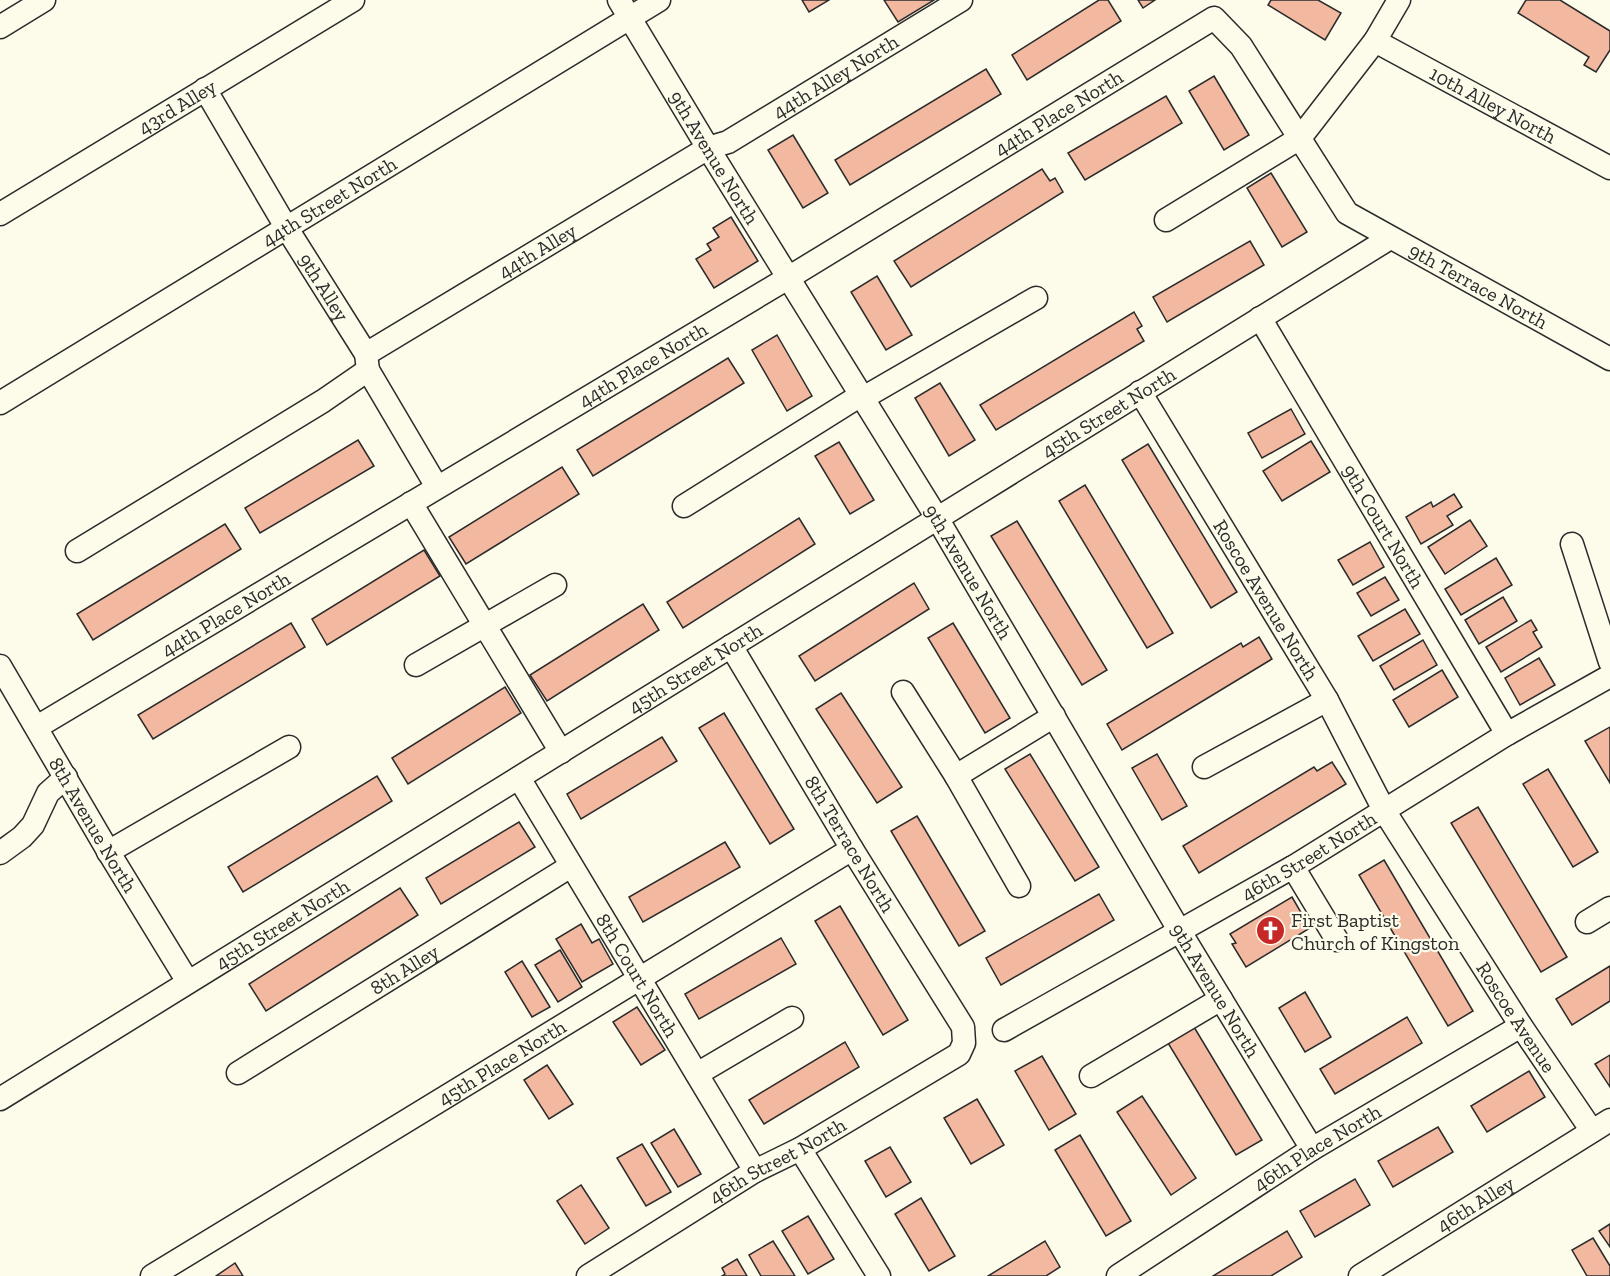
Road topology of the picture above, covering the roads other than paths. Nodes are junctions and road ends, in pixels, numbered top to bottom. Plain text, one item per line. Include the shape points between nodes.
1 (44, 0) edge
2 (353, 0) edge
3 (659, 0) edge
4 (961, 0) edge
5 (1399, 0) edge
6 (624, 9) edge
7 (0, 27) edge
8 (1375, 41) junction
9 (206, 88) junction
10 (1300, 138) junction
11 (708, 148) junction
12 (1610, 168) edge
13 (0, 214) edge
14 (1166, 220) dead end
15 (286, 226) junction
16 (1390, 238) junction
17 (788, 278) junction
18 (1036, 298) dead end
19 (1260, 318) junction
20 (1610, 359) edge
21 (367, 362) junction
22 (1140, 392) junction
23 (862, 397) junction
24 (0, 403) edge
25 (437, 487) junction
26 (411, 503) junction
27 (684, 506) dead end
28 (937, 518) junction
29 (1572, 544) dead end
30 (76, 551) dead end
31 (555, 585) dead end
32 (484, 625) junction
33 (731, 646) junction
34 (1610, 662) edge
35 (416, 665) dead end
36 (0, 666) edge
37 (1610, 676) edge
38 (903, 692) dead end
39 (1327, 700) junction
40 (1054, 716) junction
41 (37, 727) junction
42 (1507, 734) junction
43 (289, 747) dead end
44 (561, 752) junction
45 (1204, 767) dead end
46 (956, 776) junction
47 (66, 777) junction
48 (519, 777) junction
49 (1385, 812) junction
50 (852, 849) junction
51 (108, 852) junction
52 (0, 853) edge
53 (571, 866) junction
54 (1293, 867) junction
55 (1019, 886) dead end
56 (1610, 908) edge
57 (1587, 922) dead end
58 (1179, 930) junction
59 (1337, 940) dead end
60 (640, 979) junction
61 (188, 982) junction
62 (1221, 999) junction
63 (792, 1018) dead end
64 (1521, 1026) junction
65 (1004, 1030) dead end
66 (964, 1043) joint
67 (238, 1073) dead end
68 (697, 1074) junction
69 (1091, 1076) dead end
70 (0, 1099) edge
71 (1601, 1126) edge
72 (800, 1149) junction
73 (1312, 1149) junction
74 (755, 1171) junction
75 (152, 1276) edge
76 (588, 1276) edge
77 (879, 1276) edge
78 (1118, 1276) edge
79 (1360, 1276) edge

1 - 7 street
2 - 9 street, 43rd Alley
3 - 6 street, 44th Street North
4 - 11 street, 44th Alley North via 728,142
5 - 8 street
6 - 11 street, 9th Avenue North
6 - 15 street, 44th Street North
8 - 10 street
8 - 12 street, 10th Alley North
9 - 13 street, 43rd Alley
9 - 15 street, 9th Alley
10 - 14 street
10 - 16 street, 9th Terrace North via 1347,213
10 - 17 street, 44th Place North via 1241,46 1214,18
11 - 17 street, 9th Avenue North
11 - 21 street, 44th Alley
15 - 21 street, 9th Alley
15 - 24 street, 44th Street North
16 - 19 street, 45th Street North
16 - 20 street, 9th Terrace North
17 - 23 street, 9th Avenue North
17 - 25 street, 44th Place North
18 - 23 street
19 - 22 street, 45th Street North
19 - 42 street, 9th Court North
21 - 25 street, 9th Alley
21 - 30 street, 44th Alley via 323,401
22 - 28 street, 45th Street North
22 - 39 street, Roscoe Avenue North
23 - 27 street
23 - 28 street, 9th Avenue North
25 - 26 street, 44th Place North
26 - 32 street
26 - 41 street, 44th Place North
28 - 33 street, 45th Street North
28 - 40 street, 9th Avenue North
29 - 34 street
31 - 32 street
32 - 35 street
32 - 44 street
33 - 44 street, 45th Street North
33 - 50 street, 8th Terrace North
36 - 41 street, 8th Avenue North
37 - 42 street, 46th Street North
38 - 46 street
39 - 45 street
39 - 49 street, Roscoe Avenue North
40 - 46 street
40 - 58 street, 9th Avenue North
41 - 47 street, 8th Avenue North
42 - 49 street, 46th Street North
43 - 51 street
44 - 48 street, 45th Street North
46 - 55 street
47 - 51 street, 8th Avenue North
47 - 52 street via 48,793 33,825
48 - 53 street, 8th Court North
48 - 61 street, 45th Street North
49 - 54 street, 46th Street North
49 - 64 street, Roscoe Avenue
50 - 60 street, 45th Place North
50 - 66 street, 8th Terrace North via 963,1027
51 - 61 street, 8th Avenue North
53 - 60 street, 8th Court North
53 - 67 street, 8th Alley
54 - 58 street, 46th Street North
54 - 59 street
56 - 57 street
58 - 62 street, 9th Avenue North
58 - 65 street, 46th Street North
60 - 68 street, 8th Court North
60 - 75 street, 45th Place North
61 - 70 street, 45th Street North
62 - 69 street
62 - 73 street, 9th Avenue North
63 - 68 street
64 - 71 street, Roscoe Avenue
64 - 73 street, 46th Place North
66 - 72 street, 46th Street North via 959,1054
68 - 74 street, 8th Court North
71 - 79 street, 46th Alley
72 - 74 street, 46th Street North
72 - 77 street
73 - 78 street, 46th Place North
74 - 76 street, 46th Street North

